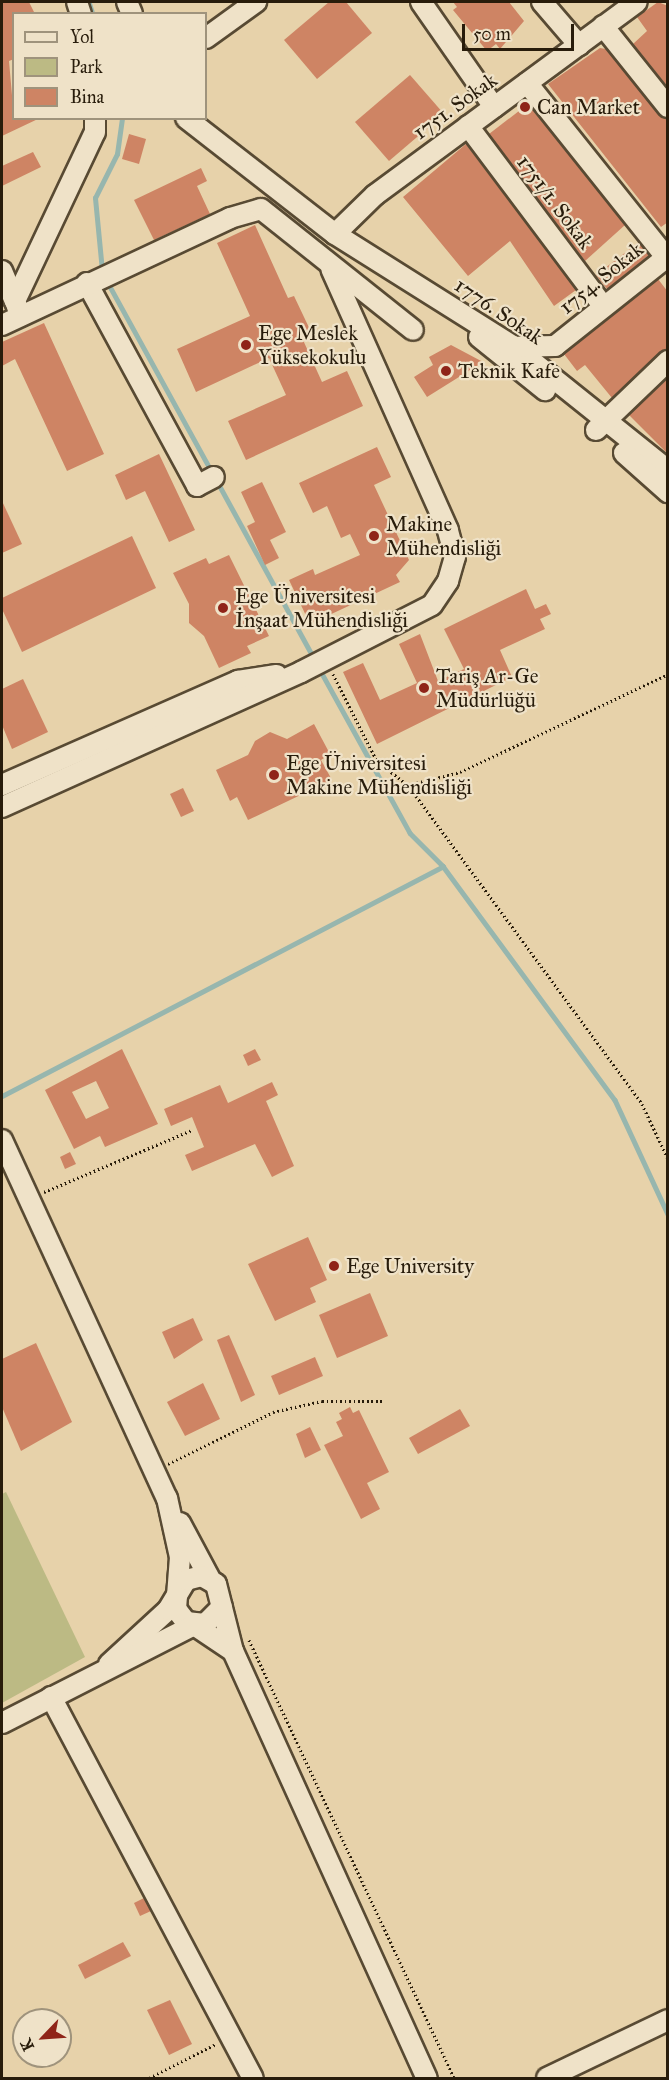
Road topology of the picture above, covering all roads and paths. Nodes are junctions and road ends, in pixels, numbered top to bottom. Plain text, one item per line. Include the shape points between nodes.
1 (256, 2) edge
2 (420, 2) edge
3 (542, 2) edge
4 (637, 2) edge
5 (603, 26) junction
6 (207, 37) edge
7 (579, 45) junction
8 (527, 83) junction
9 (494, 107) junction
10 (668, 107) edge
11 (95, 120) edge
12 (189, 120) edge
13 (468, 126) junction
14 (335, 234) junction
15 (667, 257) edge
16 (331, 269) junction
17 (2, 271) edge
18 (96, 278) junction
19 (603, 306) junction
20 (18, 309) junction
21 (2, 325) edge
22 (413, 330) dead end
23 (505, 349) junction
24 (668, 361) edge
25 (600, 426) junction
26 (667, 468) edge
27 (214, 477) dead end
28 (668, 492) edge
29 (314, 665) junction
30 (668, 674) edge
31 (72, 764) junction
32 (2, 785) edge
33 (408, 785) junction
34 (2, 807) edge
35 (192, 1130) dead end
36 (2, 1140) edge
37 (668, 1159) edge
38 (29, 1198) junction
39 (385, 1401) dead end
40 (156, 1470) junction
41 (167, 1498) junction
42 (210, 1579) junction
43 (177, 1590) junction
44 (222, 1607) junction
45 (194, 1625) junction
46 (228, 1630) junction
47 (233, 1651) junction
48 (109, 1664) junction
49 (51, 1697) junction
50 (2, 1723) edge
51 (668, 2020) edge
52 (229, 2037) junction
53 (149, 2079) edge
54 (253, 2079) edge
55 (427, 2079) edge
56 (454, 2079) edge
57 (547, 2079) edge

1 - 6 street
2 - 9 street
3 - 7 street
4 - 5 street, 1751. Sokak
5 - 7 street, 1751. Sokak
5 - 10 street
7 - 8 street, 1751. Sokak
8 - 9 street, 1751. Sokak
8 - 15 street
9 - 13 street, 1751. Sokak
11 - 20 street via 95,132
12 - 14 street, 1776. Sokak
13 - 14 street, 1751. Sokak via 375,195
13 - 19 street, 1751/1. Sokak
14 - 23 street, 1776. Sokak via 416,284 431,305
15 - 19 street, 1754. Sokak
16 - 18 street via 261,209 231,218
16 - 22 street
16 - 29 street via 448,530 454,557 448,582 432,604
17 - 20 street
18 - 20 street
18 - 27 street via 196,486
19 - 23 street, 1754. Sokak via 555,346
20 - 21 street
23 - 25 street, 1776. Sokak
24 - 25 street
25 - 26 street, 1776. Sokak
25 - 28 street, 1776. Sokak
29 - 31 street via 238,681 148,731
29 - 33 path via 377,761
30 - 33 path via 460,772
31 - 32 street
31 - 34 street
33 - 37 path via 642,1104
35 - 38 path
36 - 38 street
38 - 40 street
39 - 40 path via 322,1401 273,1412
40 - 41 street
41 - 42 street
41 - 43 street via 180,1557
42 - 43 street via 193,1577
42 - 44 street via 221,1591
43 - 45 street via 176,1609
43 - 48 street via 168,1610
44 - 45 street via 213,1621
44 - 46 street
45 - 47 street
45 - 48 street
46 - 47 street
46 - 56 path via 248,1638
47 - 55 street
48 - 49 street
49 - 50 street
49 - 52 street
51 - 57 street
52 - 53 path
52 - 54 street

